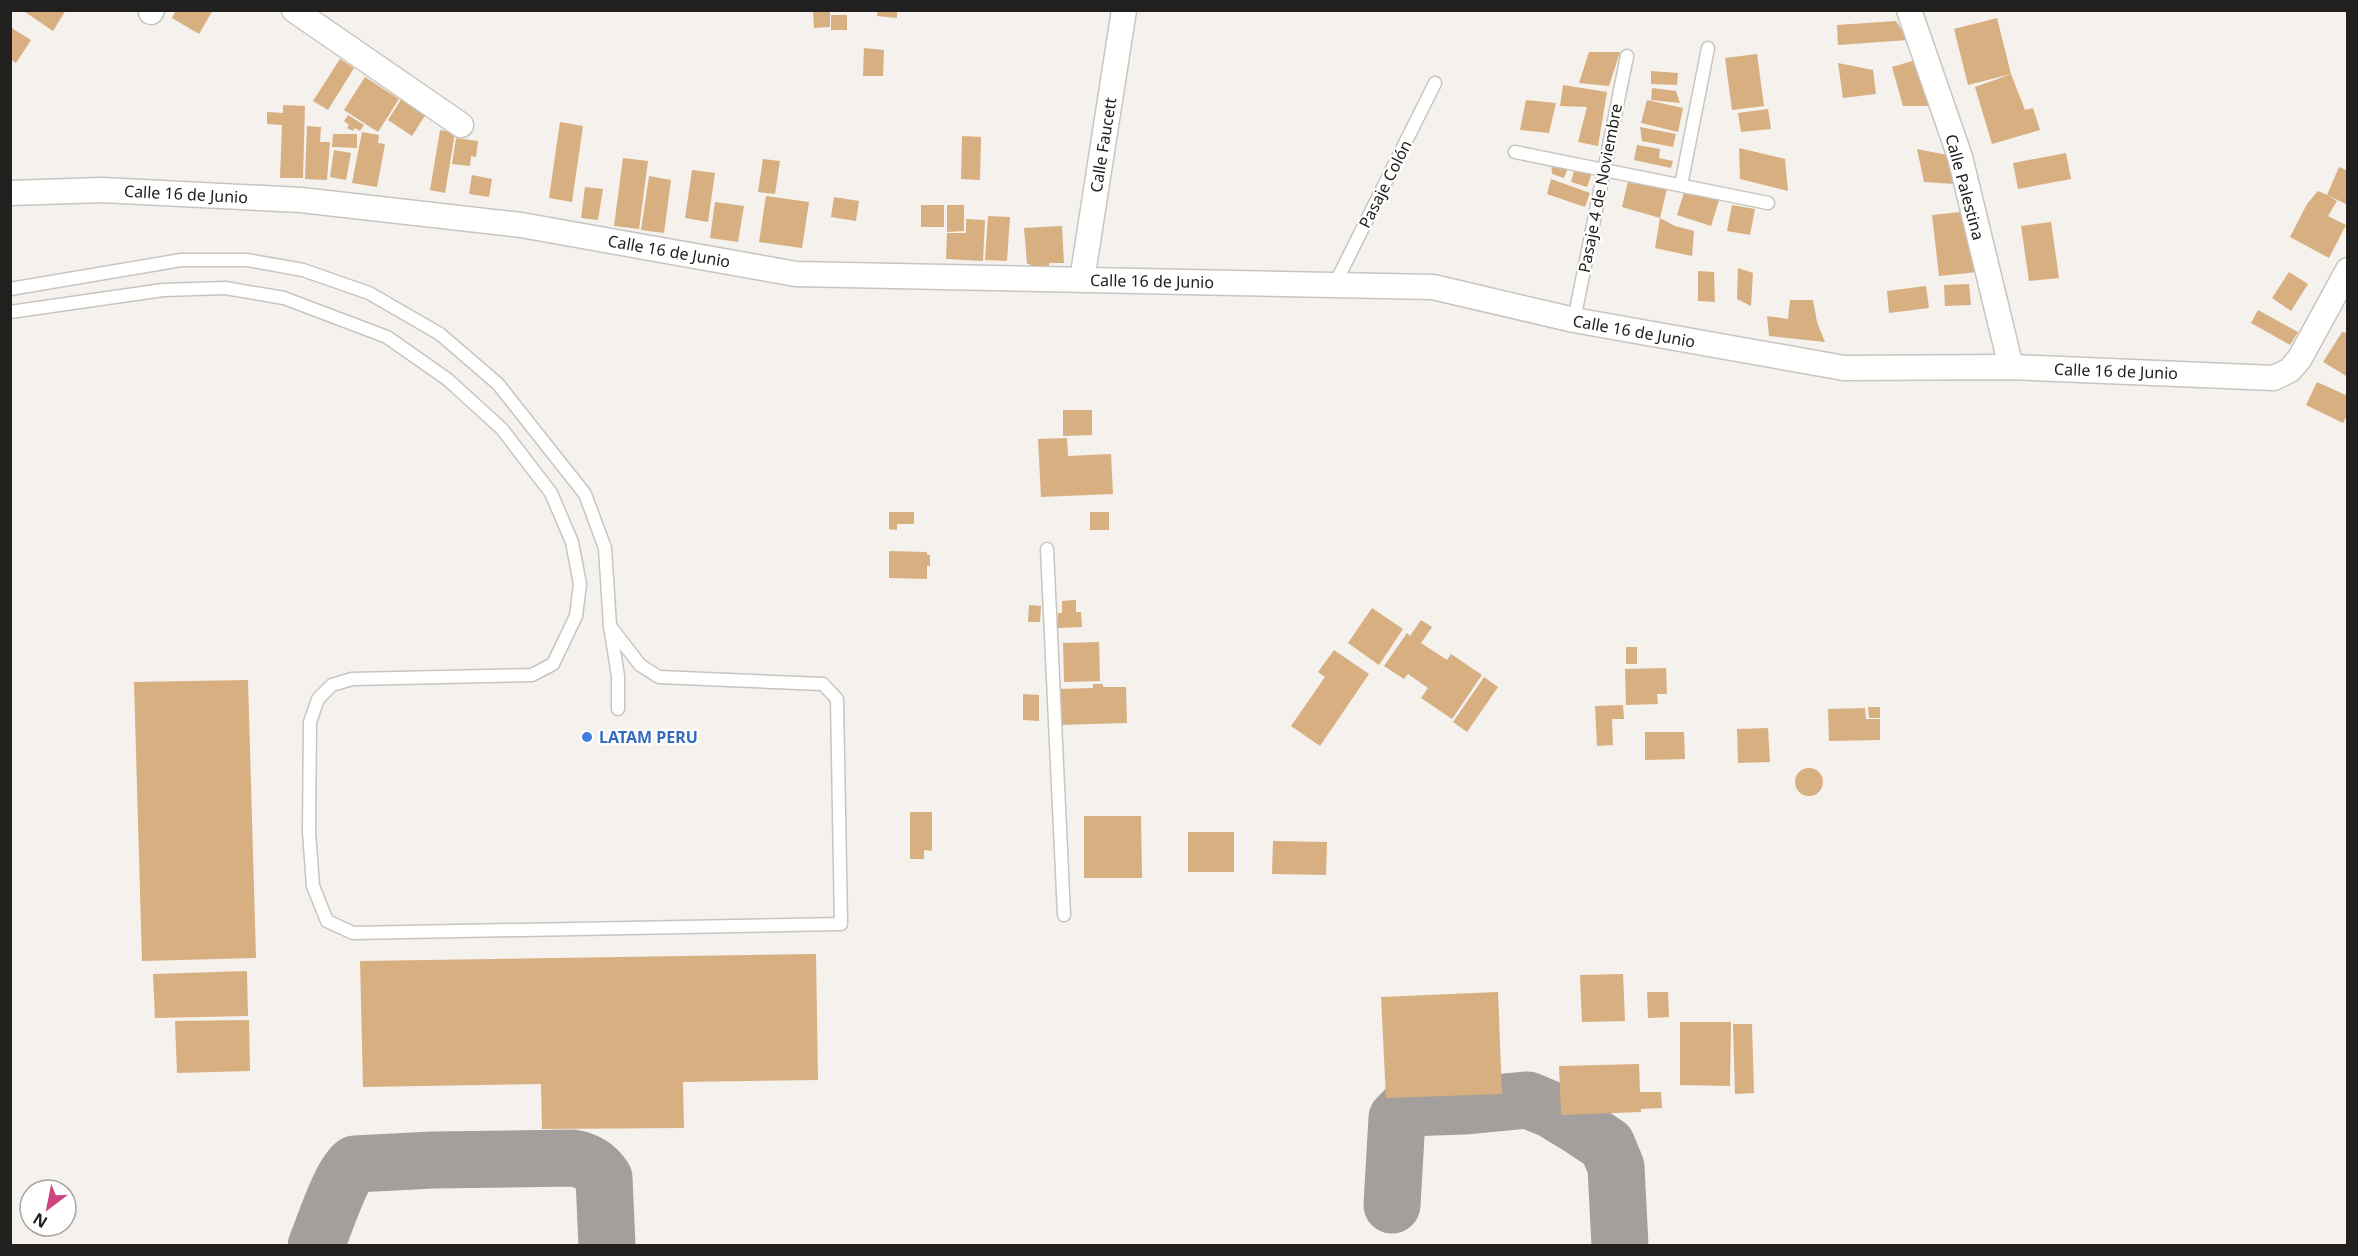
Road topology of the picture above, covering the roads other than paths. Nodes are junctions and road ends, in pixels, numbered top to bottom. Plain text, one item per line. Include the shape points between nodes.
1 (294, 10) edge
2 (1124, 10) edge
3 (1909, 10) edge
4 (1708, 48) dead end
5 (1626, 56) dead end
6 (1435, 83) dead end
7 (462, 124) dead end
8 (1515, 152) dead end
9 (1604, 170) junction
10 (1681, 185) junction
11 (10, 193) edge
12 (1768, 202) dead end
13 (2348, 270) edge
14 (1082, 280) junction
15 (1335, 284) junction
16 (10, 289) edge
17 (10, 312) edge
18 (1574, 320) junction
19 (2011, 367) junction
20 (1047, 549) dead end
21 (610, 626) junction
22 (618, 709) dead end
23 (1064, 915) dead end

1 - 7 street
2 - 14 street, Calle Faucett
3 - 19 street, Calle Palestina via 1960,157
4 - 10 lane
5 - 9 lane, Pasaje 4 de Noviembre
6 - 15 lane, Pasaje Colón
8 - 9 lane
9 - 10 lane
9 - 18 lane, Pasaje 4 de Noviembre
10 - 12 lane
11 - 14 street, Calle 16 de Junio via 102,190 301,200 521,225 796,274
13 - 19 street, Calle 16 de Junio via 2300,358 2290,370 2274,378
14 - 15 street, Calle 16 de Junio
15 - 18 street, Calle 16 de Junio via 1433,287
16 - 21 lane via 181,260 248,260 303,270 369,293 440,334 498,384 585,494 605,548
17 - 21 lane via 163,290 225,288 284,298 387,337 447,379 502,429 551,493 572,542 580,584 576,616 553,664 532,675 352,679 332,685 318,699 310,722 309,832 313,886 327,921 353,933 841,924 837,699 823,684 659,677 640,665
18 - 19 street, Calle 16 de Junio via 1844,368
20 - 23 lane
21 - 22 lane via 618,676

